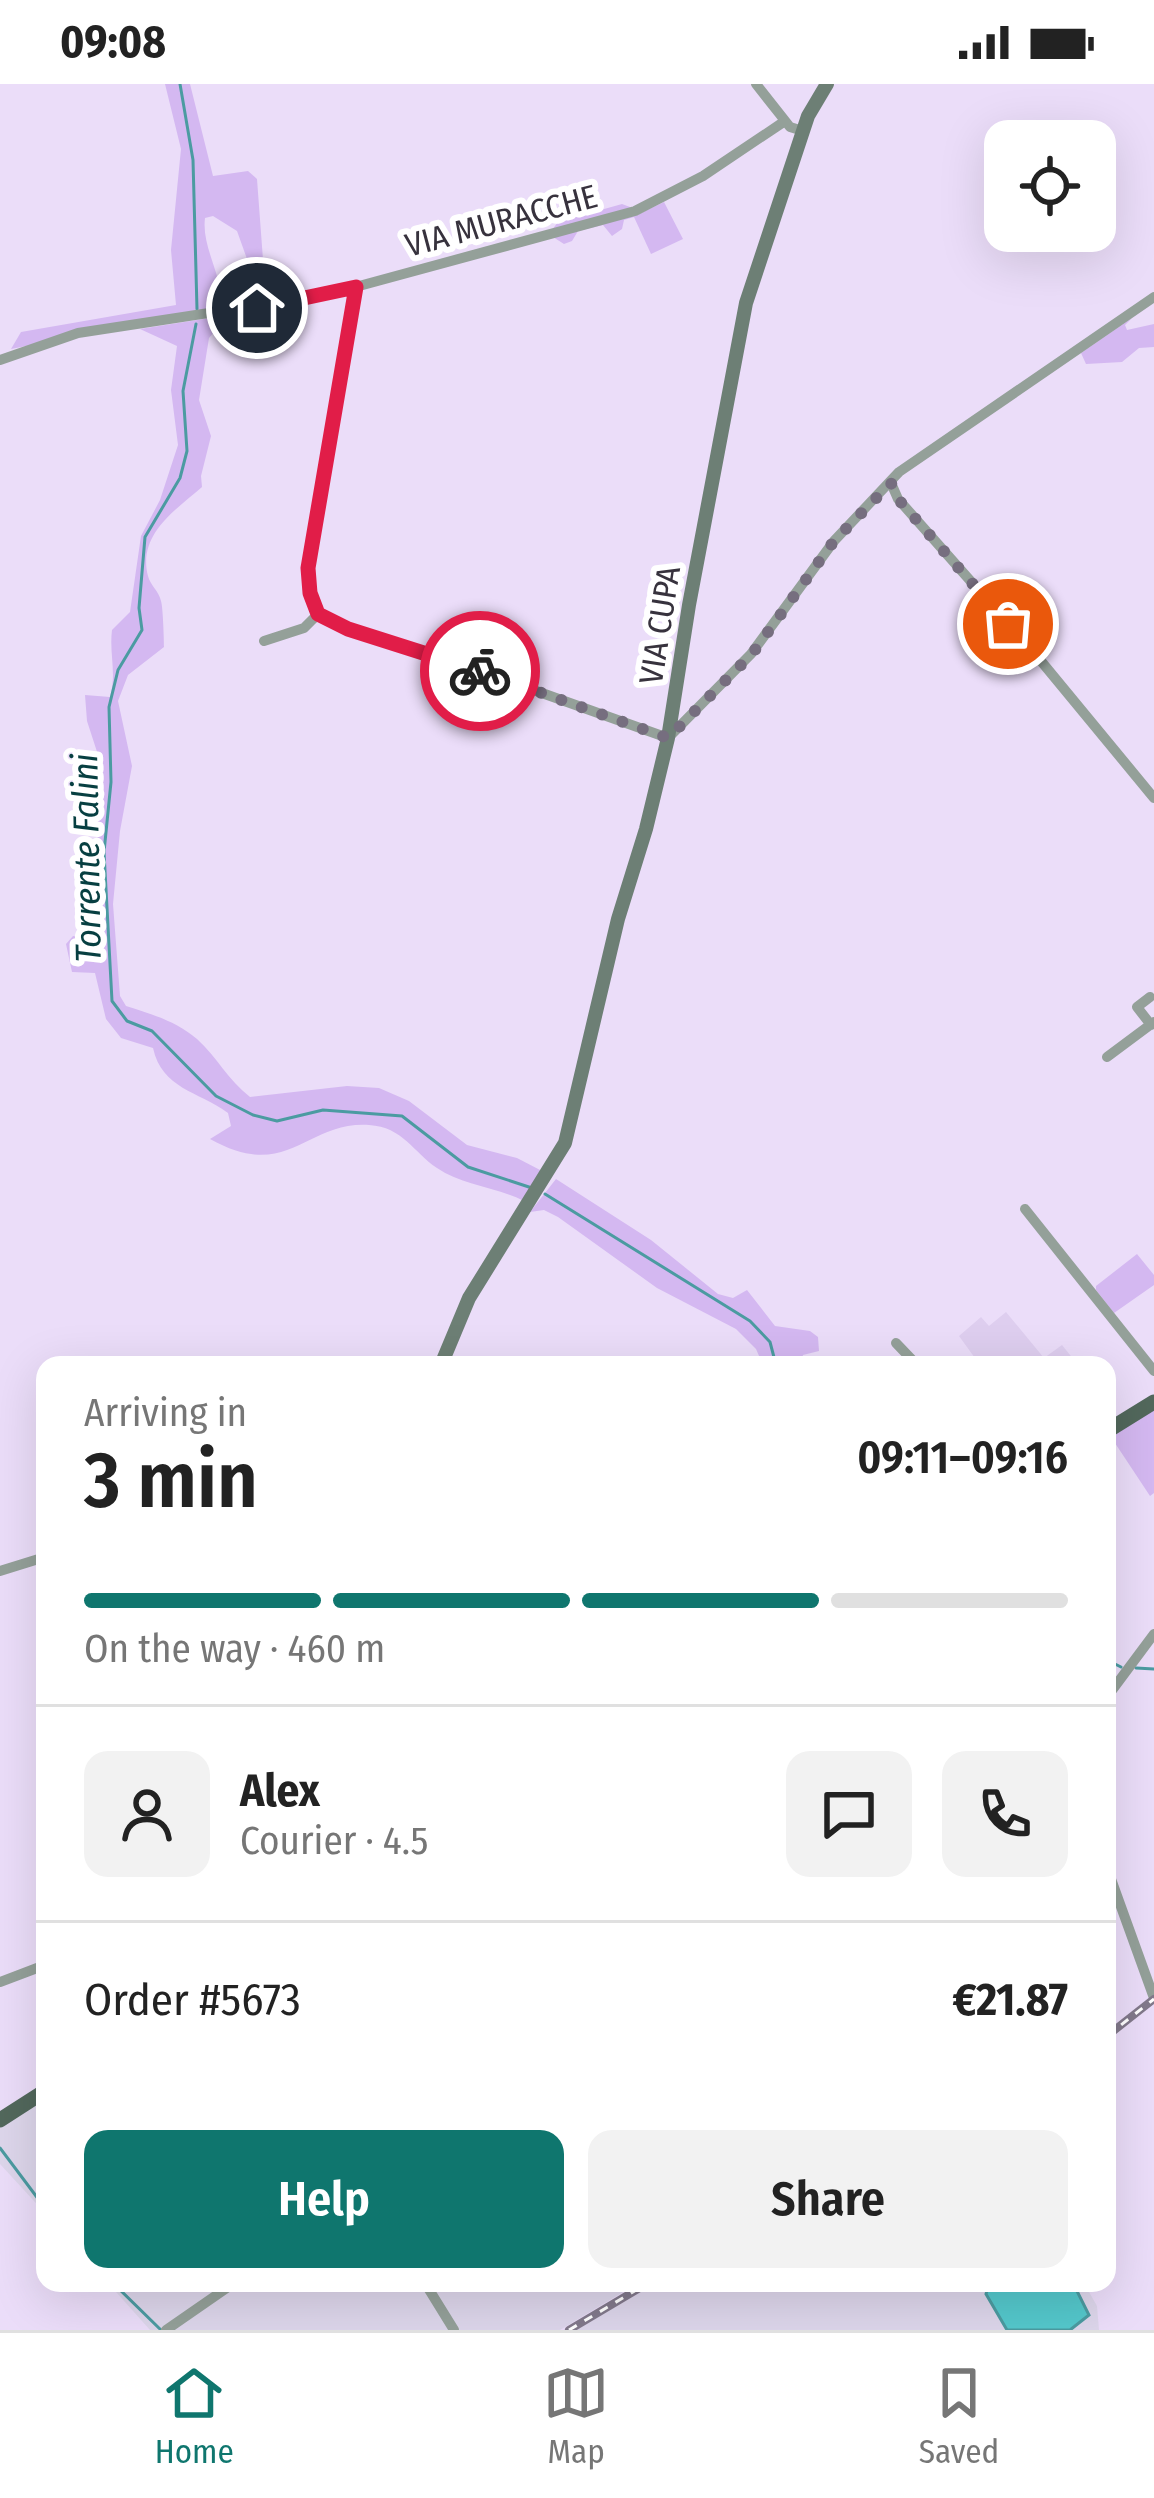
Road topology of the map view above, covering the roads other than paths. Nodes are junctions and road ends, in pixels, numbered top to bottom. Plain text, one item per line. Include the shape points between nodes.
1 (756, 84) edge
2 (827, 84) edge
3 (785, 121) junction
4 (803, 131) junction
5 (356, 287) junction
6 (1154, 297) edge
7 (0, 360) edge
8 (891, 483) junction
9 (318, 614) junction
10 (263, 641) dead end
11 (668, 738) junction
12 (1154, 798) edge
13 (1150, 998) dead end
14 (1153, 1024) edge
15 (1107, 1058) dead end
16 (1025, 1209) dead end
17 (896, 1343) dead end
18 (445, 1356) edge
19 (908, 1356) edge
20 (1154, 1371) edge
21 (1154, 1402) edge
22 (1116, 1425) edge
23 (36, 1559) edge
24 (0, 1571) edge
25 (1154, 1634) edge
26 (1116, 1685) edge
27 (1116, 1893) edge
28 (36, 1968) edge
29 (0, 1982) edge
30 (1154, 1998) edge
31 (36, 2097) edge
32 (0, 2120) edge
33 (213, 2292) edge
34 (222, 2292) edge
35 (431, 2292) edge
36 (216, 2296) junction
37 (167, 2330) edge
38 (454, 2330) edge

1 - 3 street
2 - 4 street, VIA CUPA
3 - 4 street
3 - 5 street, VIA MURACCHE via 635,211
4 - 11 street, VIA CUPA via 746,303
5 - 7 street, VIA MURACCHE via 78,333
5 - 9 street via 308,568
6 - 8 street via 944,437
8 - 11 street via 834,541 752,654
8 - 12 street
9 - 10 street via 304,628
9 - 11 street
11 - 18 street, VIA CUPA via 565,1143 470,1298
13 - 14 street via 1137,1007
14 - 15 street
16 - 20 street
17 - 19 street
21 - 22 main road
23 - 24 street
25 - 26 street
27 - 30 street
28 - 29 street
31 - 32 main road
33 - 36 street
34 - 36 street
35 - 38 street
36 - 37 street

